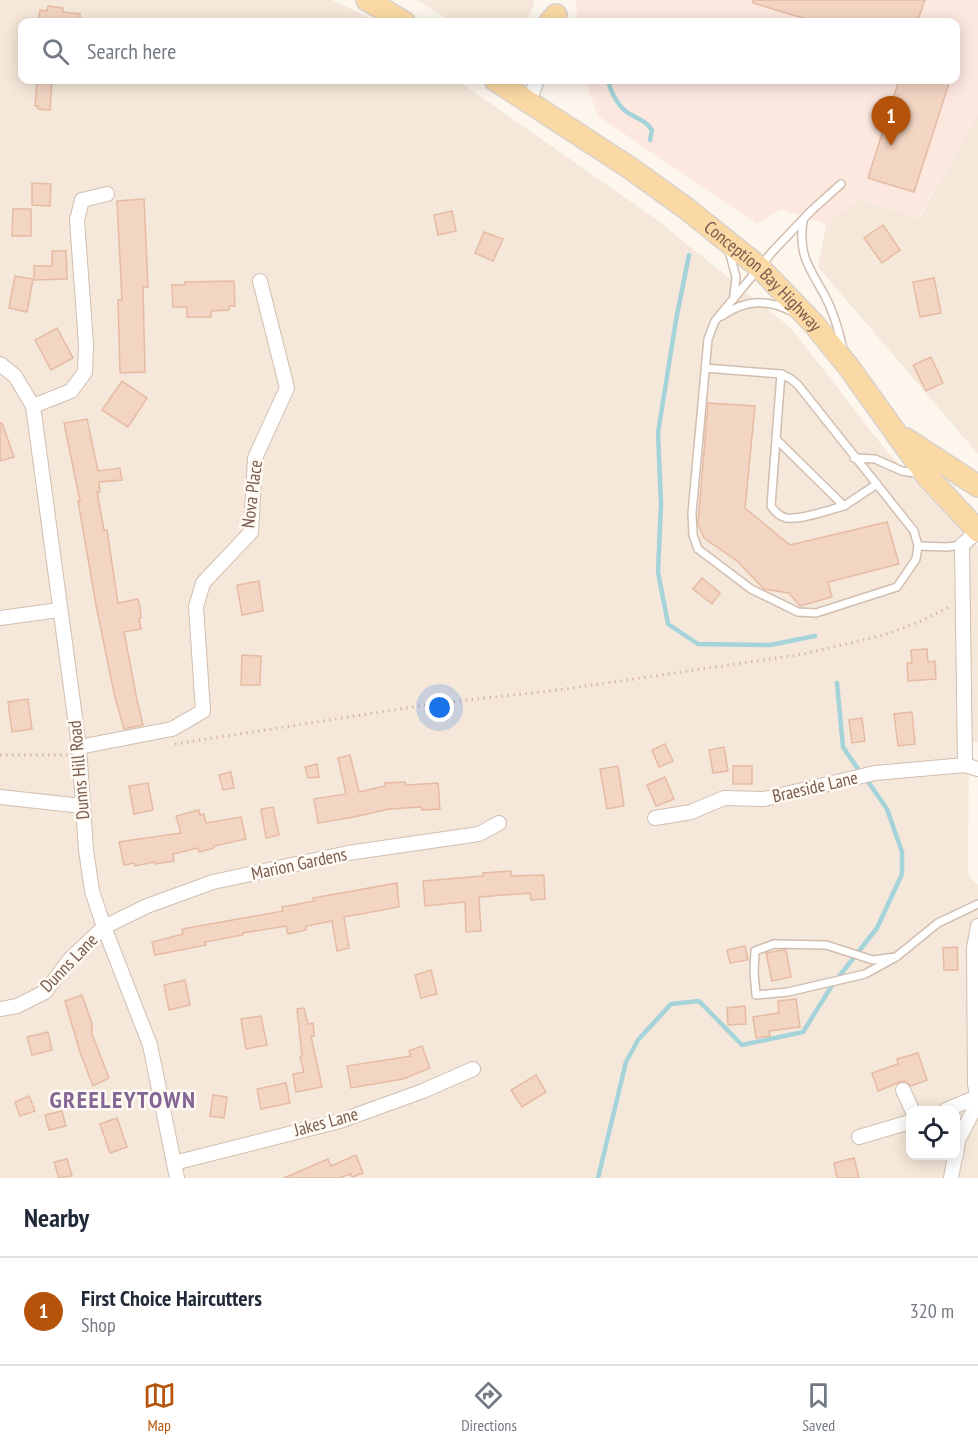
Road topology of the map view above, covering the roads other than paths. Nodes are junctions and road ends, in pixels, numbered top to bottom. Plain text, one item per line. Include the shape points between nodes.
1 (367, 0) edge
2 (398, 18) edge
3 (501, 84) edge
4 (536, 84) edge
5 (529, 102) junction
6 (841, 184) dead end
7 (107, 195) dead end
8 (803, 221) junction
9 (719, 233) junction
10 (759, 267) junction
11 (260, 281) dead end
12 (734, 297) junction
13 (715, 321) junction
14 (813, 323) junction
15 (0, 364) edge
16 (848, 366) junction
17 (705, 368) junction
18 (781, 374) junction
19 (33, 406) junction
20 (896, 433) junction
21 (776, 439) junction
22 (854, 458) junction
23 (927, 475) junction
24 (877, 484) junction
25 (978, 486) edge
26 (844, 506) junction
27 (973, 536) edge
28 (918, 546) junction
29 (59, 610) junction
30 (0, 618) edge
31 (79, 751) junction
32 (971, 767) edge
33 (0, 797) edge
34 (82, 806) junction
35 (655, 818) dead end
36 (499, 823) dead end
37 (978, 904) edge
38 (978, 926) edge
39 (104, 927) junction
40 (896, 957) junction
41 (0, 1008) edge
42 (473, 1069) dead end
43 (903, 1090) dead end
44 (978, 1100) edge
45 (910, 1106) edge
46 (959, 1106) edge
47 (906, 1123) edge
48 (960, 1136) edge
49 (859, 1137) dead end
50 (955, 1160) edge
51 (174, 1163) junction
52 (177, 1178) edge
53 (951, 1178) edge

1 - 2 main road
3 - 5 main road, Conception Bay Highway
4 - 5 street
5 - 9 main road, Conception Bay Highway
6 - 8 lane
7 - 19 street via 82,200 77,220 85,372 72,391
8 - 10 lane
8 - 16 lane via 801,237 806,265 836,321
9 - 10 main road, Conception Bay Highway
9 - 12 lane via 732,256
10 - 12 lane
10 - 14 main road, Conception Bay Highway
11 - 31 street, Nova Place via 286,388 255,458 251,532 203,583 196,607 203,711 172,729
12 - 13 lane
13 - 14 lane via 735,306 766,303
13 - 17 lane via 708,339
14 - 16 main road, Conception Bay Highway
15 - 19 street, Dunns Hill Road via 15,376
16 - 20 main road, Conception Bay Highway
17 - 18 lane
17 - 28 lane via 692,513 698,549 751,589 798,612 816,613 897,587 916,559
18 - 21 lane
18 - 22 lane via 798,385
19 - 29 street, Dunns Hill Road
20 - 23 main road, Conception Bay Highway
20 - 25 main road
21 - 26 lane
21 - 26 lane via 771,506 777,514 797,517
22 - 23 lane via 875,459 902,471
22 - 24 lane
23 - 27 main road, Conception Bay Highway
24 - 26 lane
24 - 28 lane via 914,531
27 - 28 lane via 947,547
27 - 32 street via 963,600
29 - 30 street
29 - 31 street, Dunns Hill Road
31 - 34 street, Dunns Hill Road
32 - 35 street, Braeside Lane via 875,773 764,799 724,798 691,812
33 - 34 street
34 - 39 street, Dunns Hill Road via 92,891
36 - 39 street, Marion Gardens via 478,834 348,853 213,882 147,906
37 - 40 lane via 938,923
38 - 44 street via 974,948
39 - 41 street, Dunns Lane via 71,958 45,992 17,1006
39 - 51 street, Dunns Hill Road via 150,1045
40 - 40 lane via 873,960 826,945 774,944 755,951 756,994 788,992 864,974
42 - 51 street, Jakes Lane via 340,1121
43 - 45 street
44 - 46 street
44 - 48 street
47 - 49 street
50 - 53 street
51 - 52 street, Dunns Hill Road

